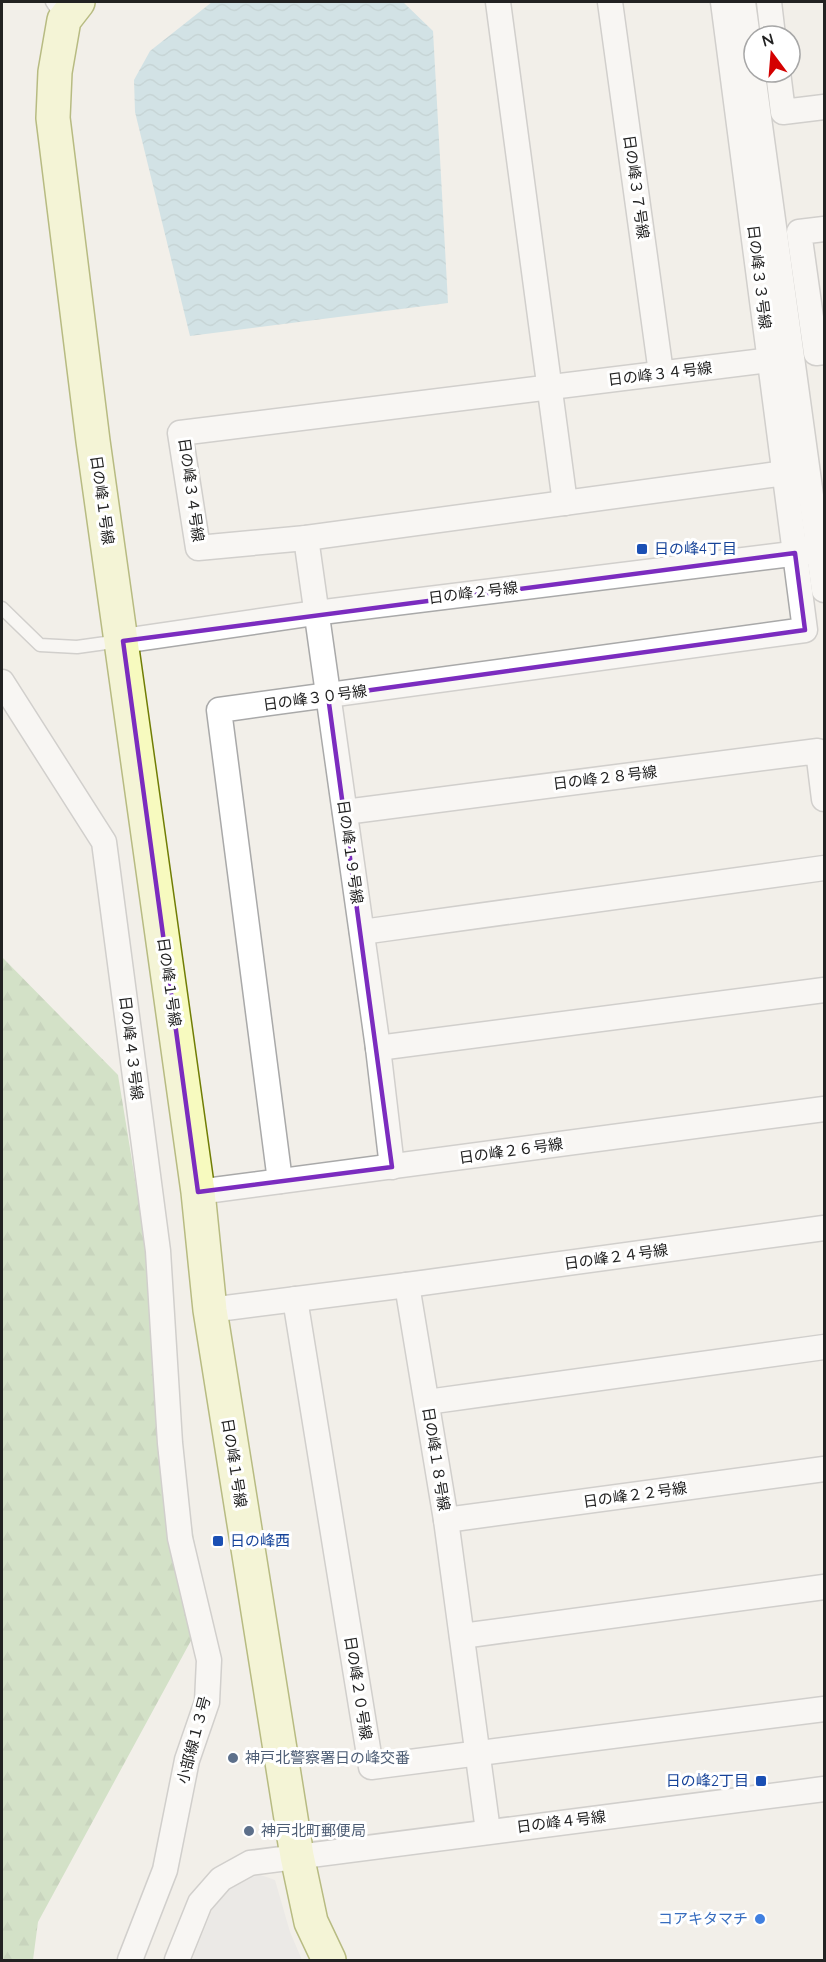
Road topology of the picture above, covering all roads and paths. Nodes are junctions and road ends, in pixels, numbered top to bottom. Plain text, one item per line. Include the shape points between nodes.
1 (498, 2) edge
2 (610, 2) edge
3 (723, 2) edge
4 (743, 2) edge
5 (769, 2) edge
6 (64, 8) edge
7 (772, 24) edge
8 (780, 84) edge
9 (825, 107) edge
10 (825, 229) edge
11 (825, 352) edge
12 (770, 360) junction
13 (662, 374) junction
14 (550, 387) junction
15 (785, 473) junction
16 (565, 503) junction
17 (306, 538) junction
18 (822, 550) edge
19 (795, 553) junction
20 (825, 590) edge
21 (2, 608) edge
22 (315, 613) junction
23 (123, 641) junction
24 (2, 682) edge
25 (328, 696) junction
26 (825, 799) edge
27 (345, 812) junction
28 (825, 868) edge
29 (362, 932) junction
30 (825, 990) edge
31 (378, 1048) junction
32 (825, 1109) edge
33 (392, 1167) junction
34 (280, 1181) junction
35 (198, 1192) junction
36 (825, 1228) edge
37 (407, 1285) junction
38 (295, 1299) junction
39 (210, 1310) junction
40 (825, 1347) edge
41 (427, 1402) junction
42 (170, 1443) joint
43 (825, 1469) edge
44 (446, 1520) junction
45 (825, 1587) edge
46 (462, 1636) junction
47 (825, 1709) edge
48 (477, 1754) junction
49 (825, 1790) edge
50 (488, 1831) junction
51 (297, 1856) junction
52 (129, 1960) edge
53 (177, 1960) edge
54 (329, 1960) edge

1 - 14 street
2 - 13 street, 日の峰３７号線
3 - 12 street, 日の峰３３号線
4 - 18 street
5 - 7 street
6 - 23 street, 日の峰１号線 via 53,118 93,441
8 - 9 street via 783,112
10 - 11 street via 800,232 816,353
12 - 13 street, 日の峰３４号線
12 - 15 street, 日の峰３３号線
13 - 14 street, 日の峰３４号線
14 - 16 street
14 - 17 street, 日の峰３４号線 via 180,433 198,548
15 - 16 street, 日の峰３４号線
15 - 19 street, 日の峰３３号線
16 - 17 street, 日の峰３４号線
17 - 22 street, 日の峰１９号線
18 - 19 street, 日の峰２号線
18 - 20 street
19 - 22 street, 日の峰２号線
19 - 25 street, 日の峰３０号線 via 805,630
21 - 23 lane via 40,645 78,647
22 - 23 street, 日の峰２号線
22 - 25 street, 日の峰１９号線
23 - 35 street, 日の峰１号線
24 - 42 street, 日の峰４３号線 via 104,842 158,1251
25 - 27 street, 日の峰１９号線
25 - 34 street, 日の峰３０号線 via 219,711
26 - 27 street, 日の峰２８号線 via 818,751
27 - 29 street, 日の峰１９号線
28 - 29 street
29 - 31 street, 日の峰１９号線
30 - 31 street
31 - 33 street, 日の峰１９号線
32 - 33 street, 日の峰２６号線
33 - 34 street, 日の峰２６号線
34 - 35 street, 日の峰２６号線
35 - 39 street, 日の峰１号線
36 - 37 street, 日の峰２４号線
37 - 38 street
37 - 41 street, 日の峰１８号線
38 - 39 street
38 - 48 street, 日の峰２０号線 via 371,1767
39 - 51 street, 日の峰１号線
40 - 41 street
41 - 44 street, 日の峰１８号線
42 - 52 street, 小部線１３号 via 180,1538 209,1660 207,1702 187,1760 165,1870
43 - 44 street, 日の峰２２号線
44 - 46 street, 日の峰１８号線
45 - 46 street
46 - 48 street, 日の峰１８号線
47 - 48 street, 日の峰２０号線
48 - 50 street, 日の峰１８号線
49 - 50 street, 日の峰４号線
50 - 51 street, 日の峰４号線
51 - 53 street, 日の峰４号線 via 250,1863 221,1879 200,1903
51 - 54 street, 日の峰１号線 via 311,1922

